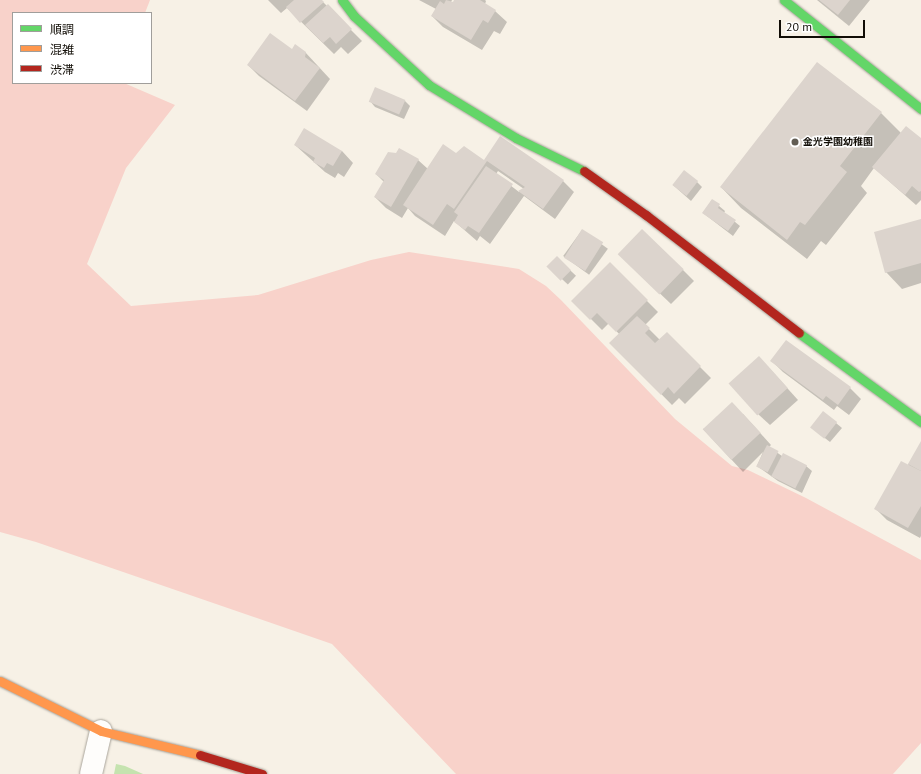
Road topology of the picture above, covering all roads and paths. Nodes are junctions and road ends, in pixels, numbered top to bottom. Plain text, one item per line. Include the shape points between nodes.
1 (342, 0) edge
2 (784, 0) edge
3 (921, 109) edge
4 (921, 422) edge
5 (0, 681) edge
6 (101, 731) junction
7 (91, 774) edge
8 (262, 774) edge

1 - 4 street via 354,16 429,84 516,138 585,172
2 - 3 street
5 - 6 street
6 - 7 street
6 - 8 street via 208,757

